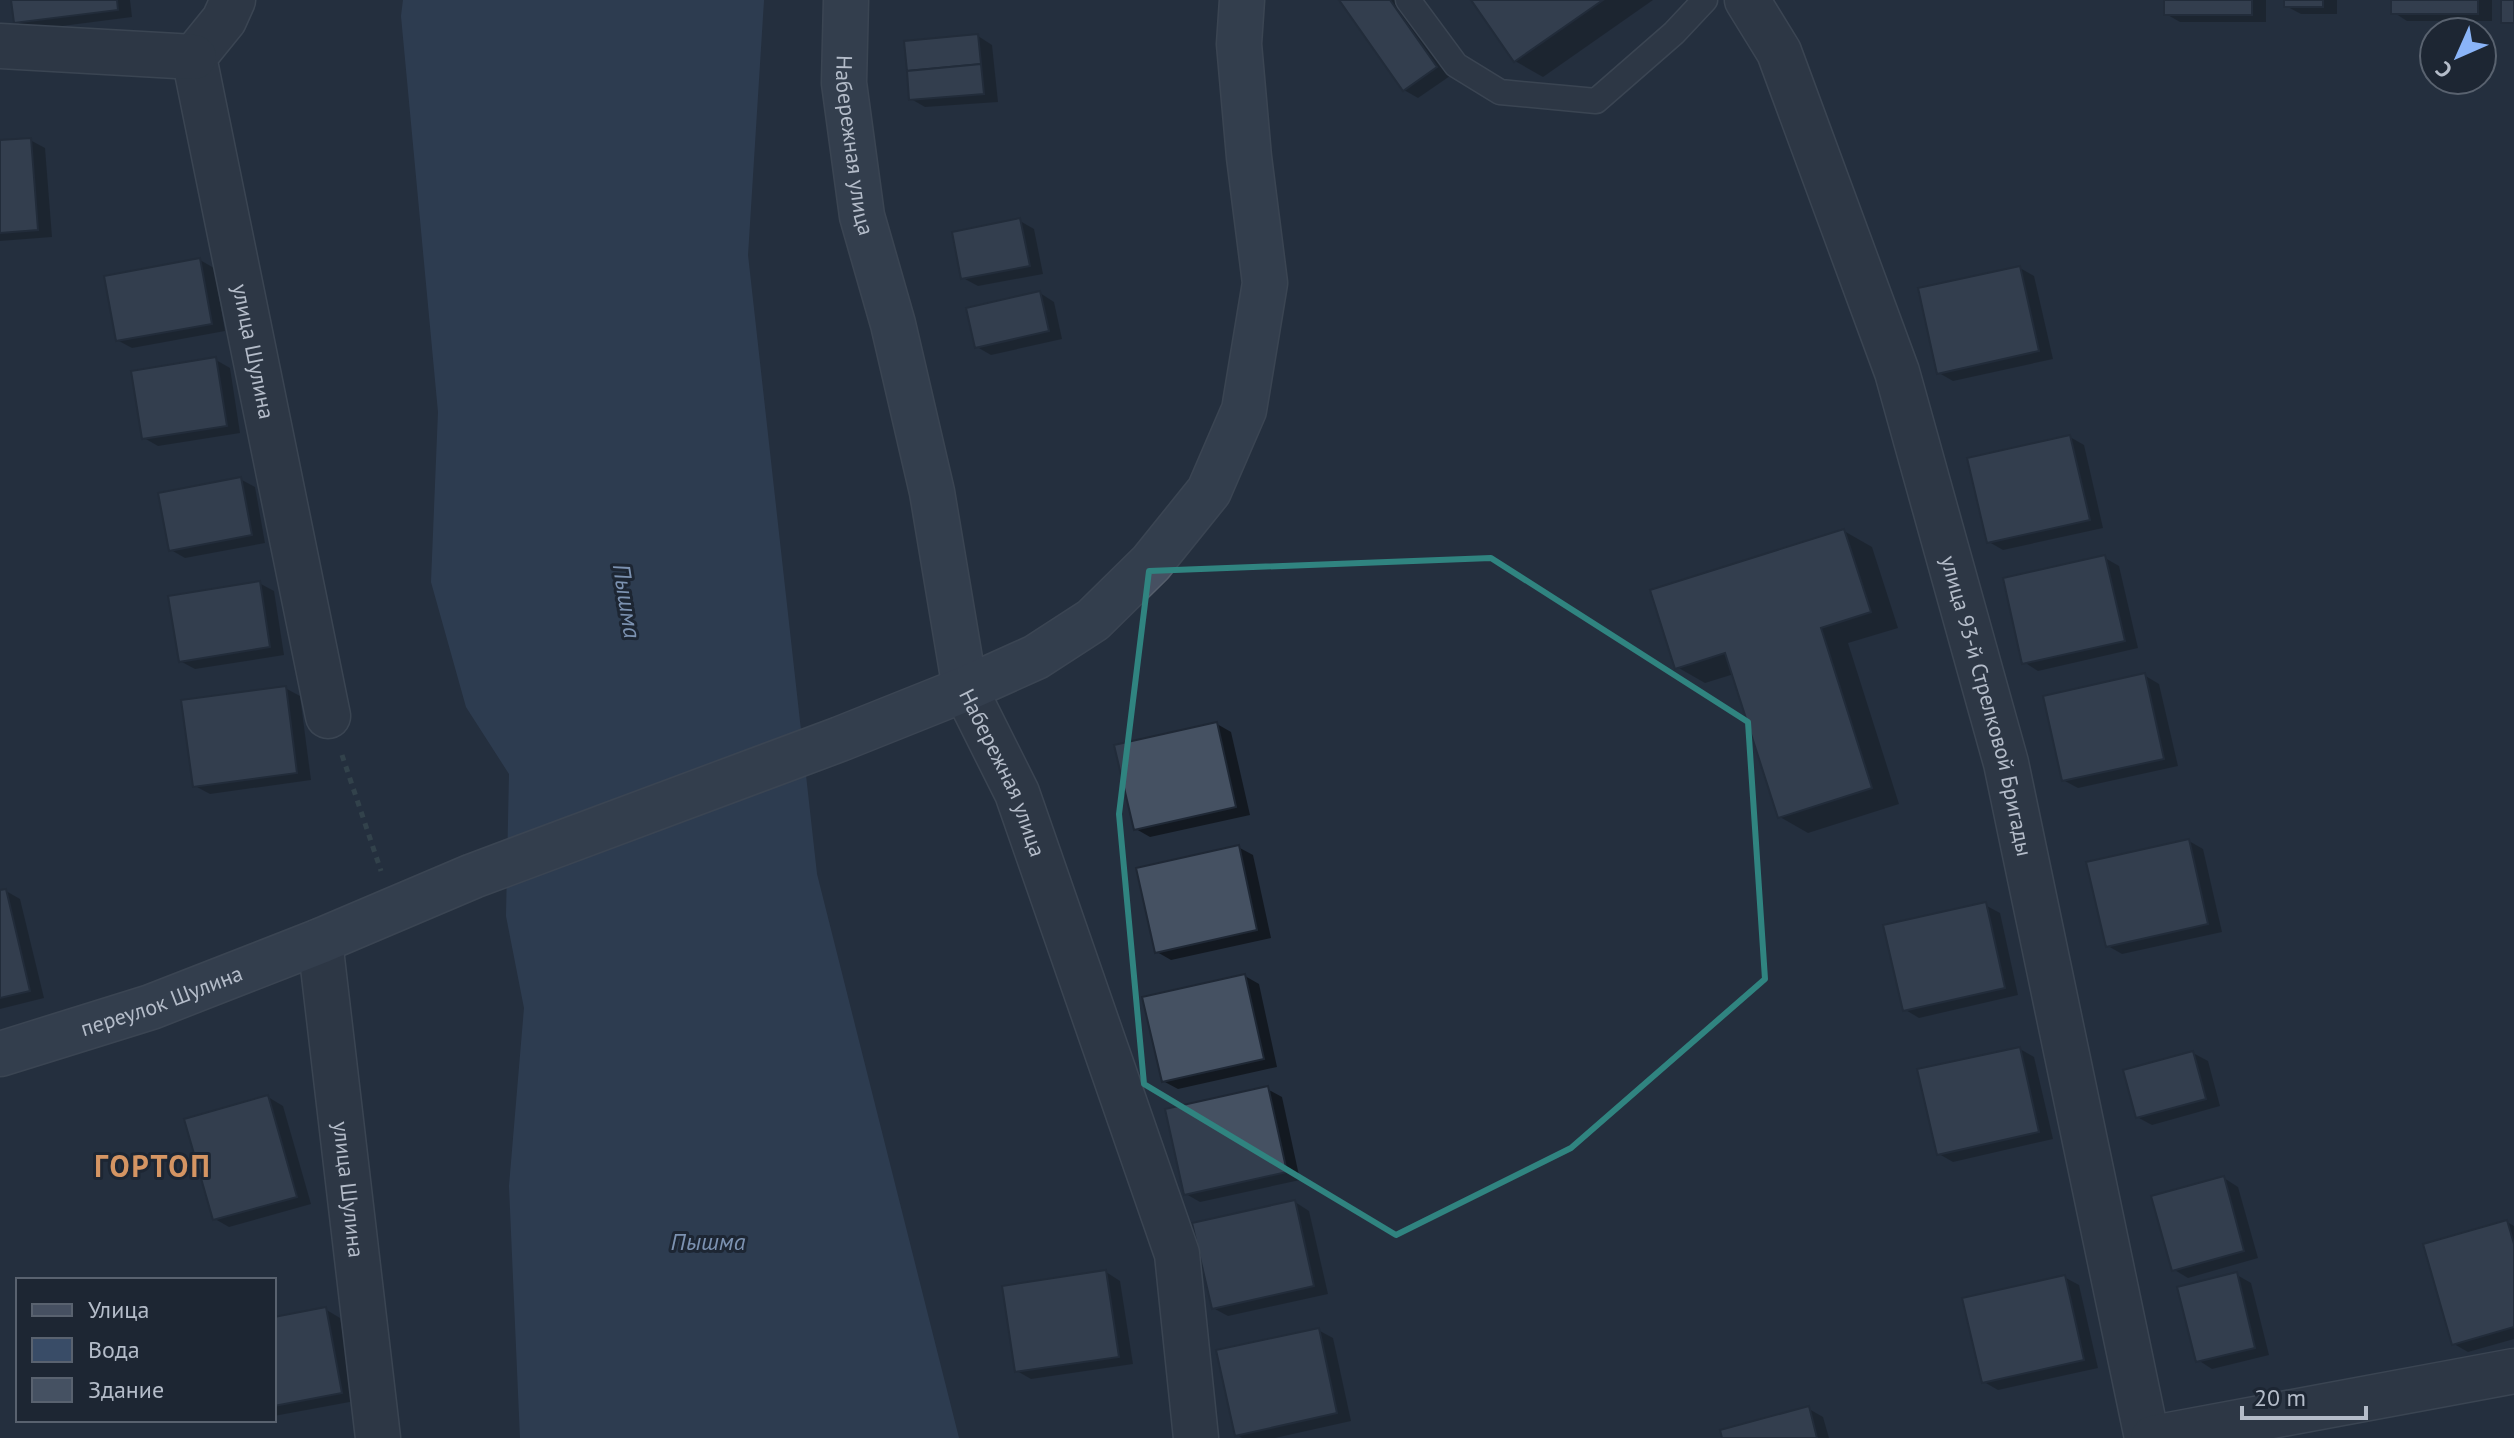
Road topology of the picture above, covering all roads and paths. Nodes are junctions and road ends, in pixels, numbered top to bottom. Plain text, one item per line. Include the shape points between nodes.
1 (233, 0) edge
2 (846, 0) edge
3 (1242, 0) edge
4 (1408, 0) edge
5 (1705, 0) edge
6 (1747, 0) edge
7 (0, 46) edge
8 (194, 57) junction
9 (965, 689) junction
10 (328, 716) joint
11 (395, 910) junction
12 (320, 941) junction
13 (0, 1054) edge
14 (2514, 1371) edge
15 (378, 1438) edge
16 (1196, 1438) edge
17 (2150, 1438) edge

1 - 8 street
2 - 9 main road, Набережная улица via 844,83 862,216 932,492
3 - 9 main road, переулок Шулина via 1239,44 1265,283 1244,410 1209,491 1151,563 1093,620 1036,657
4 - 5 lane via 1456,65 1500,92 1596,101
6 - 17 street, улица 93-й Стрелковой Бригады via 1779,52 1897,372 2006,763
7 - 8 street
8 - 10 street, улица Шулина
9 - 11 main road, переулок Шулина
9 - 16 street, Набережная улица via 1017,793 1177,1254
10 - 11 path
11 - 12 main road, переулок Шулина
12 - 13 main road, переулок Шулина via 151,1007
12 - 15 street, улица Шулина
14 - 17 street

